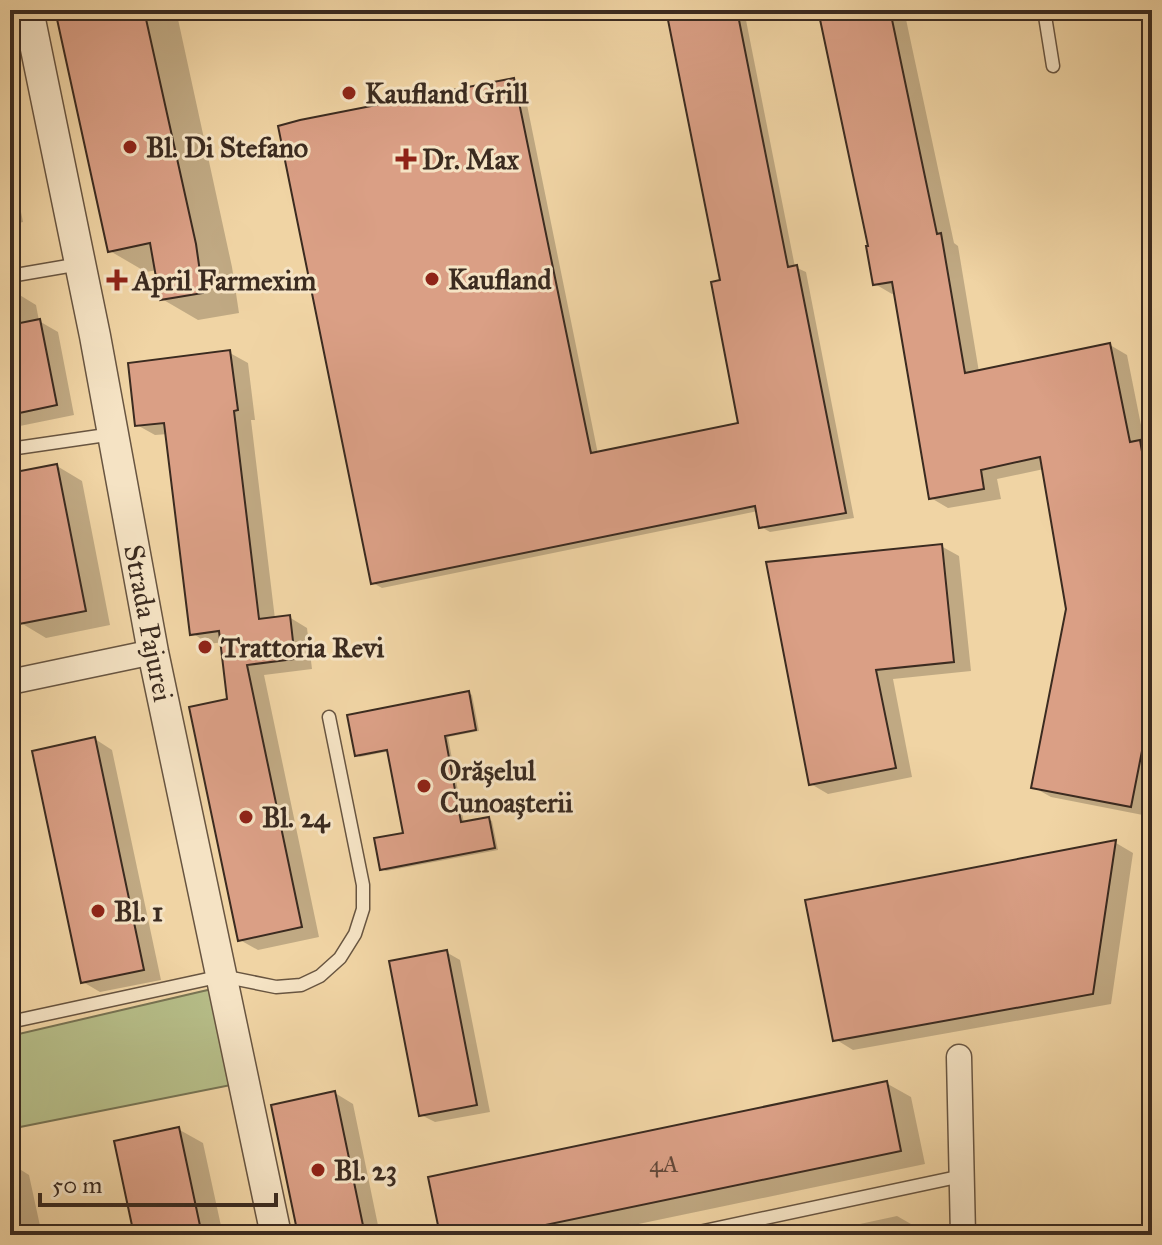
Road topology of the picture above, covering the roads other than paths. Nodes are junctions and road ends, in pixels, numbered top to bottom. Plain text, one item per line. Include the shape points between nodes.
1 (24, 10) edge
2 (1044, 10) edge
3 (1053, 66) dead end
4 (80, 264) junction
5 (10, 276) edge
6 (113, 434) junction
7 (10, 449) edge
8 (153, 652) junction
9 (10, 682) edge
10 (329, 717) dead end
11 (222, 976) junction
12 (10, 1022) edge
13 (959, 1057) dead end
14 (962, 1176) junction
15 (276, 1235) edge
16 (685, 1235) edge
17 (963, 1235) edge

1 - 4 street, Strada Pajurei
2 - 3 lane
4 - 5 lane
4 - 6 street, Strada Pajurei
6 - 7 lane
6 - 8 street, Strada Pajurei
8 - 9 street
8 - 11 street, Strada Pajurei
10 - 11 lane via 363,885 355,934 340,958 301,985 276,987
11 - 12 lane
11 - 15 street, Strada Pajurei
13 - 14 street
14 - 16 lane
14 - 17 street

